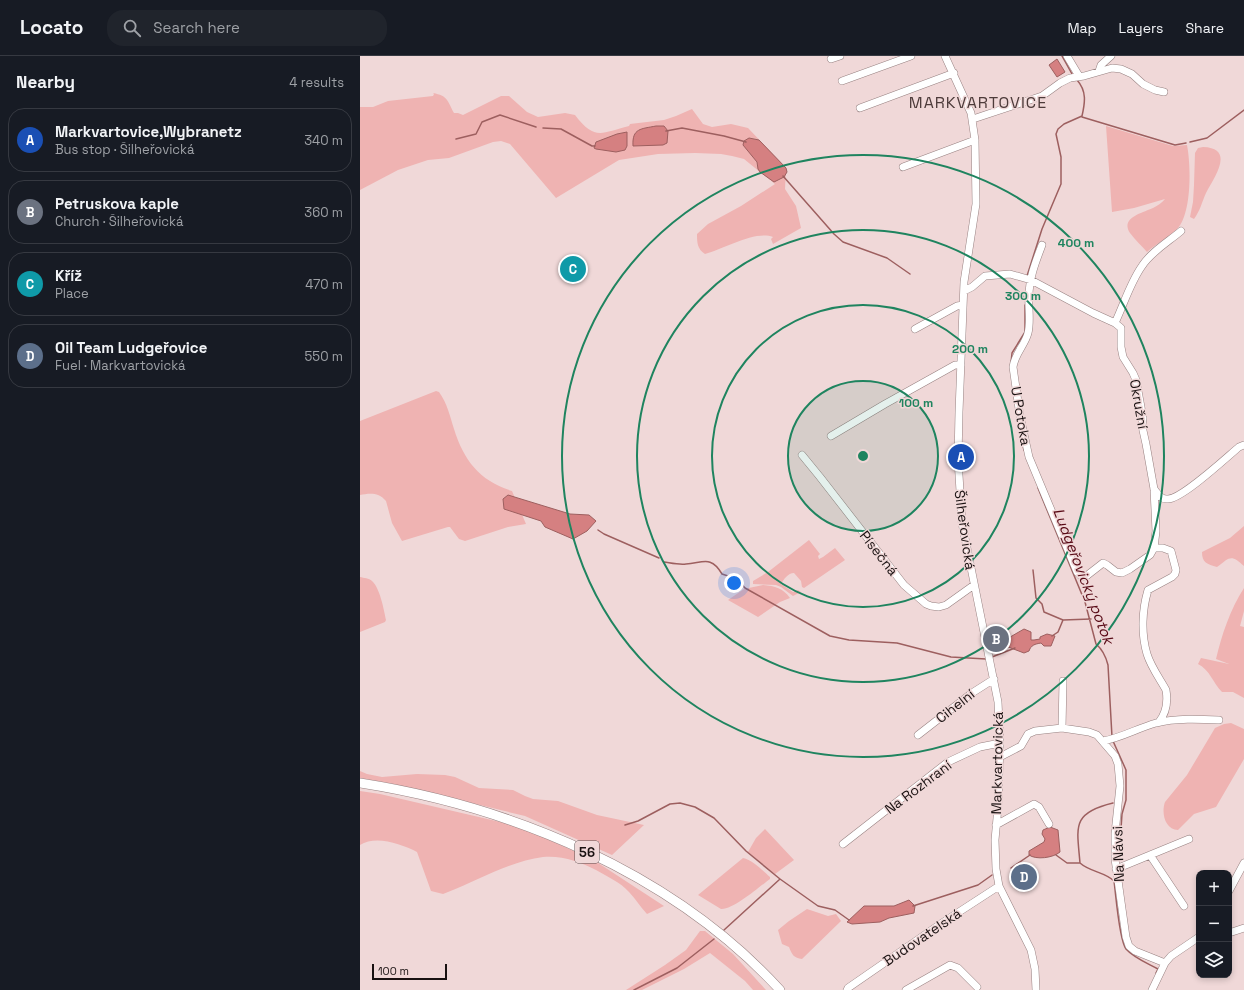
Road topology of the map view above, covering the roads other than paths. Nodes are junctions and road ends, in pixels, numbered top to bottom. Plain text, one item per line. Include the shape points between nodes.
1 (840, 56) edge
2 (911, 56) edge
3 (945, 56) edge
4 (1067, 56) edge
5 (1111, 56) edge
6 (831, 59) dead end
7 (1099, 71) junction
8 (954, 73) junction
9 (1079, 76) junction
10 (842, 81) dead end
11 (1164, 92) dead end
12 (860, 108) dead end
13 (973, 119) junction
14 (975, 140) junction
15 (903, 167) dead end
16 (1181, 231) dead end
17 (1042, 245) dead end
18 (1031, 280) junction
19 (964, 291) junction
20 (963, 305) junction
21 (1115, 323) junction
22 (915, 329) dead end
23 (961, 365) junction
24 (831, 436) dead end
25 (1244, 445) edge
26 (802, 456) dead end
27 (1154, 489) junction
28 (1154, 548) junction
29 (974, 585) junction
30 (994, 679) junction
31 (1063, 681) dead end
32 (998, 702) joint
33 (1219, 720) dead end
34 (1159, 722) junction
35 (1062, 728) junction
36 (918, 735) dead end
37 (1103, 741) junction
38 (1000, 743) junction
39 (1000, 757) junction
40 (360, 783) edge
41 (1049, 824) dead end
42 (996, 825) junction
43 (1189, 839) dead end
44 (843, 844) dead end
45 (1150, 855) junction
46 (1244, 863) edge
47 (1116, 869) junction
48 (1232, 885) edge
49 (999, 886) junction
50 (1184, 906) dead end
51 (1244, 928) edge
52 (1232, 932) edge
53 (1196, 938) edge
54 (1165, 963) junction
55 (977, 987) dead end
56 (1036, 987) edge
57 (780, 990) edge
58 (847, 990) edge
59 (906, 990) edge
60 (1029, 990) edge
61 (1152, 990) edge

1 - 6 street
2 - 10 street
3 - 8 street, Šilheřovická
4 - 9 street
5 - 7 street via 1101,65
7 - 9 street
7 - 11 street via 1121,69 1132,74 1143,84
8 - 12 street
8 - 13 street, Šilheřovická
9 - 13 street via 1060,83 1042,96
13 - 14 street, Šilheřovická
14 - 15 street
14 - 19 street, Šilheřovická via 976,204 965,267
16 - 21 street via 1153,253 1142,266
17 - 18 street, U Potoka
18 - 19 street via 1010,274 985,276
18 - 21 street
18 - 28 street, U Potoka via 1028,334 1014,359 1025,442 1028,457 1077,572 1085,576 1103,563 1122,573 1150,555
19 - 20 street, Šilheřovická
20 - 22 street
20 - 23 street, Šilheřovická
21 - 27 street, Okružní via 1121,328 1123,357 1136,380
23 - 24 street via 955,365
23 - 29 street, Šilheřovická via 959,492
25 - 27 street via 1173,499 1161,497
26 - 29 street, Písečná via 904,585 921,600 939,607 946,605
27 - 28 street, Okružní
28 - 34 street via 1171,551 1176,570 1172,577 1148,590 1144,607 1144,632 1148,655 1167,693 1167,708
29 - 30 street, Šilheřovická
30 - 32 street, Šilheřovická
30 - 36 street, Cihelní via 977,689
31 - 35 street
32 - 38 street, Markvartovická
33 - 34 street
34 - 37 street
35 - 37 street, Na Návsi via 1089,732
35 - 39 street, Na Návsi via 1028,734 1021,746
37 - 47 street, Na Návsi via 1115,756 1120,773 1115,833
38 - 39 street, Markvartovická
38 - 44 street, Na Rozhraní via 980,747 948,762
39 - 42 street, Markvartovická
40 - 57 main road, 56 via 478,809 535,829 594,855 639,879 703,921 740,950
41 - 42 street, Markvartovická via 1039,807 1034,804
42 - 49 street, Markvartovická via 995,856
43 - 45 street
45 - 47 street
45 - 50 street
46 - 48 street
47 - 54 street, Na Návsi via 1129,946
49 - 56 street, Markvartovická via 1031,950
49 - 58 street, Budovatelská
51 - 52 street
53 - 54 street
54 - 61 street
55 - 59 street via 958,968 950,965
56 - 60 street

